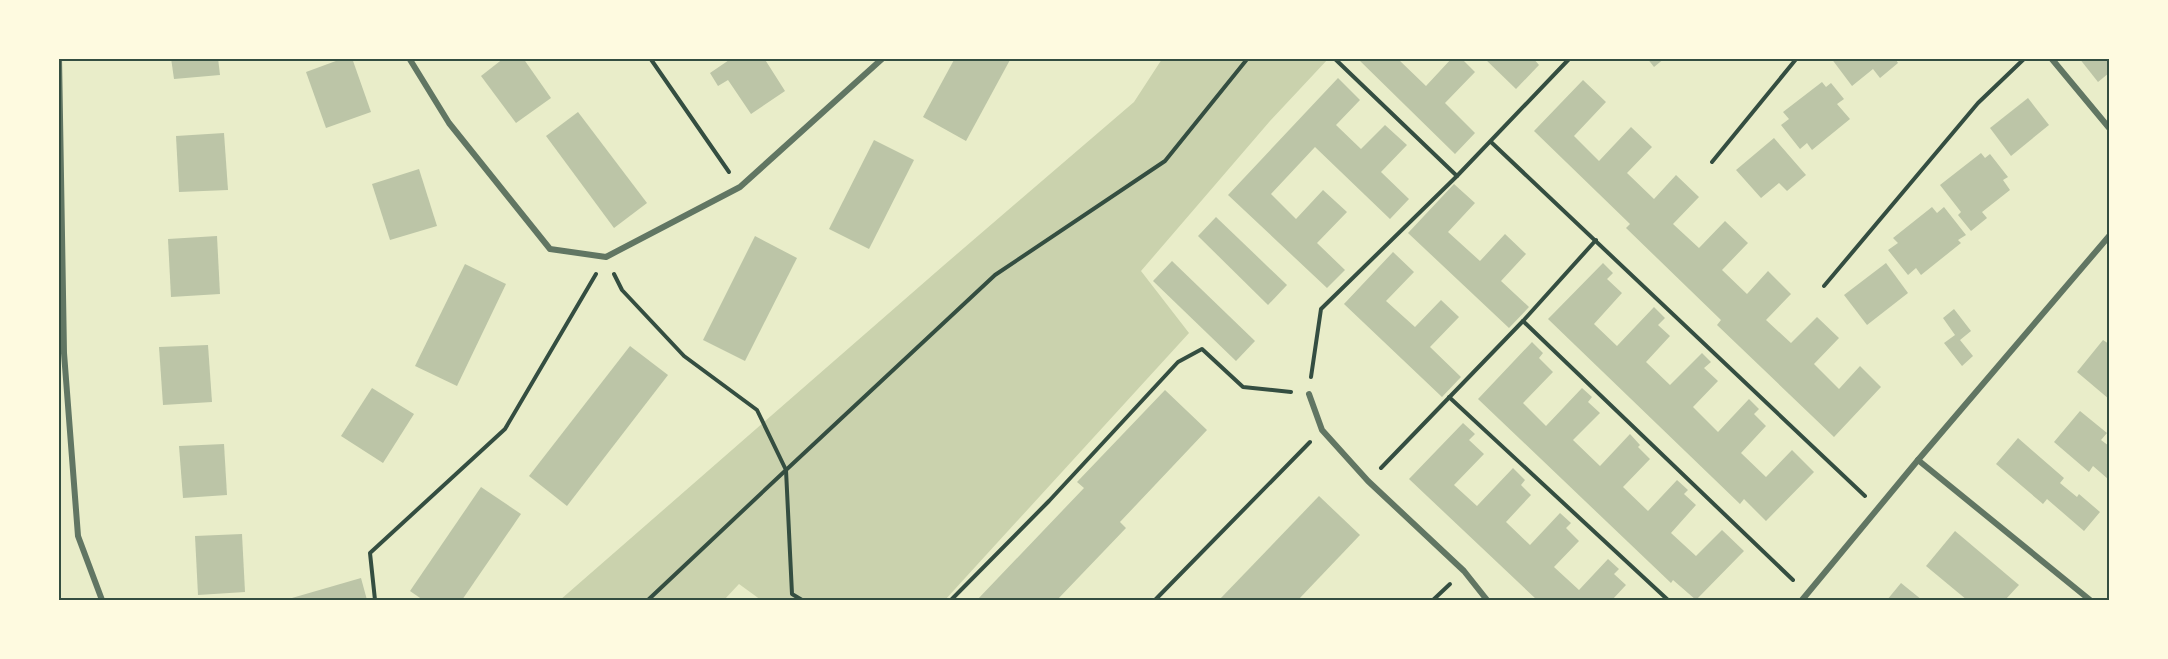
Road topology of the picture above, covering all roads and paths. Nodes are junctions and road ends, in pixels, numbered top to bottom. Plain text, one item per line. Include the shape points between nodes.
1 (59, 58) edge
2 (409, 58) edge
3 (650, 58) edge
4 (884, 58) edge
5 (1248, 58) edge
6 (1334, 58) edge
7 (1570, 58) edge
8 (1797, 58) edge
9 (2025, 58) edge
10 (2050, 58) edge
11 (2109, 129) edge
12 (1491, 142) junction
13 (1712, 162) dead end
14 (1457, 176) junction
15 (740, 187) junction
16 (2109, 235) edge
17 (1596, 240) junction
18 (606, 258) junction
19 (1824, 286) dead end
20 (1523, 321) junction
21 (1308, 394) junction
22 (1449, 397) junction
23 (1322, 430) junction
24 (1918, 460) junction
25 (786, 470) junction
26 (1368, 481) junction
27 (1879, 509) junction
28 (792, 594) junction
29 (1808, 594) junction
30 (102, 600) edge
31 (375, 600) edge
32 (648, 600) edge
33 (786, 600) edge
34 (802, 600) edge
35 (951, 600) edge
36 (1155, 600) edge
37 (1487, 600) edge
38 (1668, 600) edge
39 (1802, 600) edge
40 (2090, 600) edge

1 - 30 street via 64,353 78,536
2 - 18 street via 449,123 550,249
3 - 15 path
4 - 15 street
5 - 25 path via 1165,161 995,275
6 - 14 path
7 - 12 path
8 - 13 path
9 - 19 path via 1978,103
10 - 11 street
12 - 14 path
12 - 17 path
14 - 21 path via 1321,309
15 - 18 street
16 - 24 street
17 - 20 path
17 - 27 path
18 - 25 path via 622,290 684,356 757,410
18 - 31 path via 505,429 370,553
20 - 22 path
20 - 29 path
21 - 23 street
21 - 35 path via 1243,387 1202,349 1178,362
22 - 26 path
22 - 38 path
23 - 26 street
23 - 36 path
24 - 27 street
24 - 40 street
25 - 28 path
25 - 32 path
26 - 37 street via 1464,571
27 - 29 street
28 - 33 path
28 - 34 path
29 - 39 street

